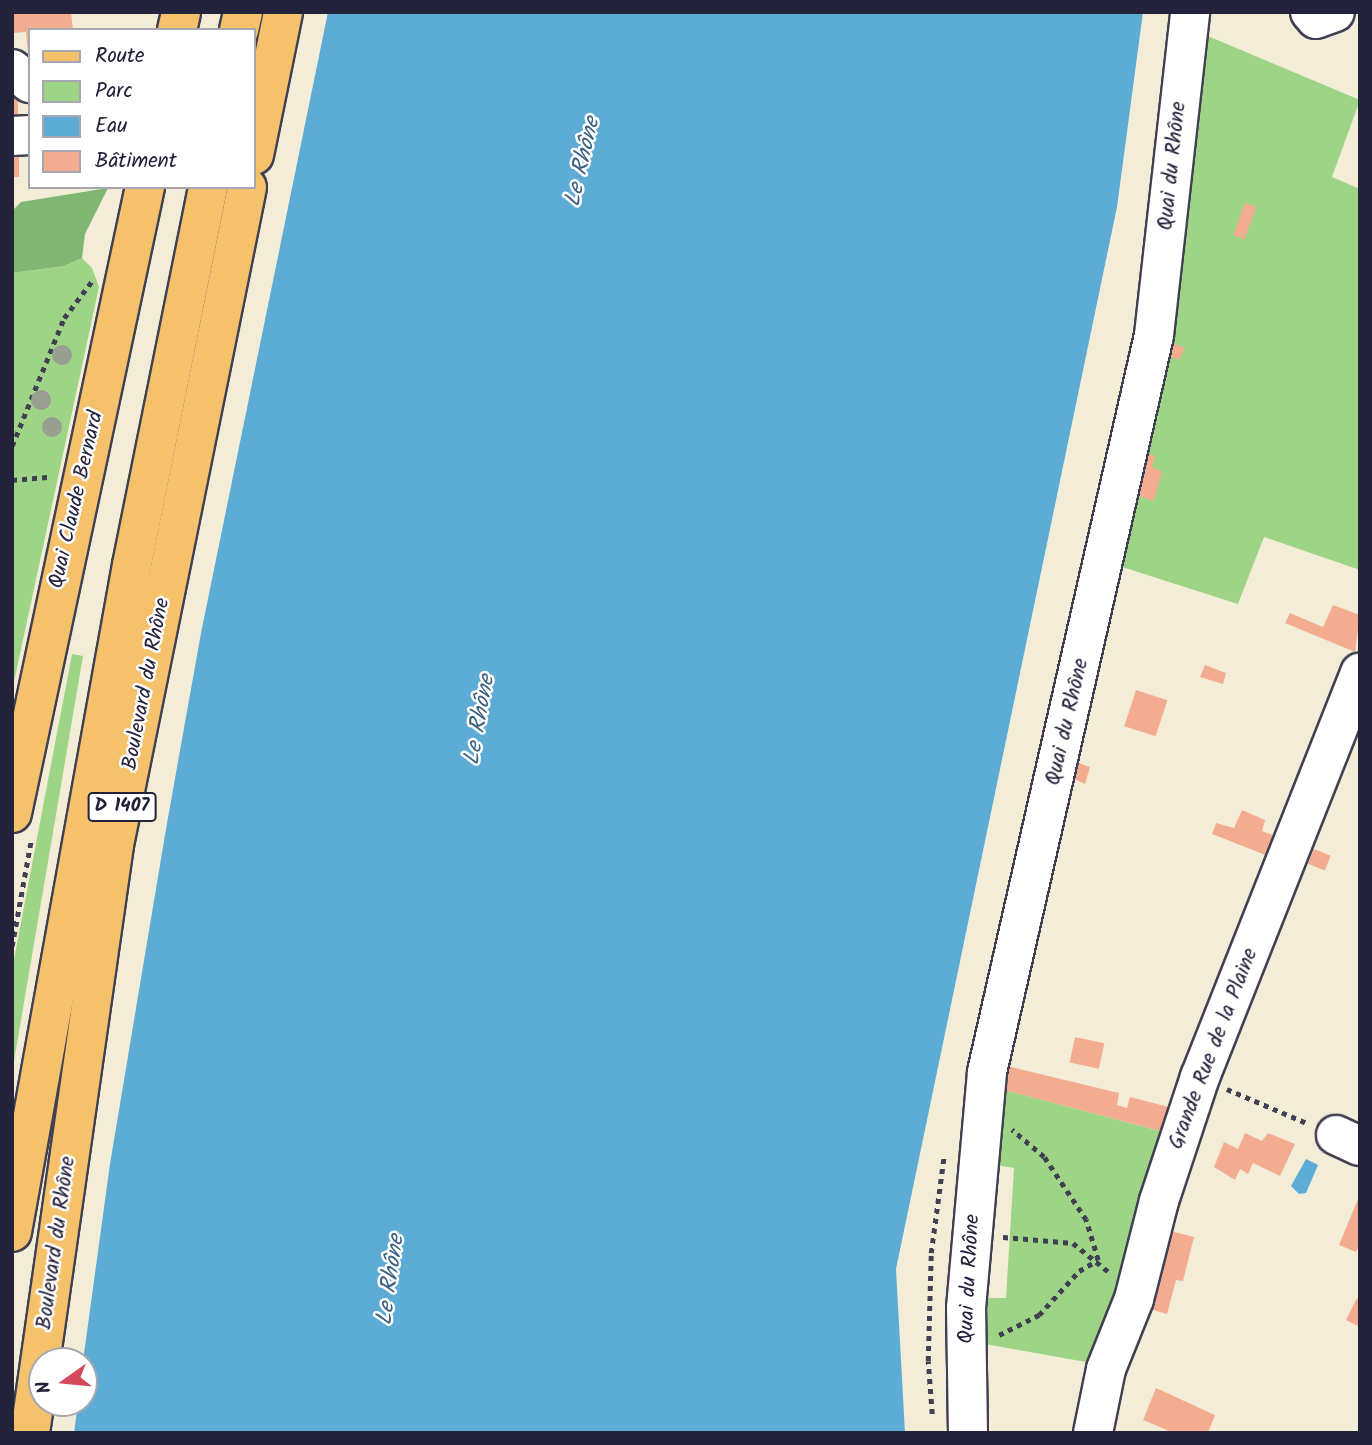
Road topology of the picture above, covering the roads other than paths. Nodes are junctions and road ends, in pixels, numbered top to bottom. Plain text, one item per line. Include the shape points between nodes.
1 (283, 12) edge
2 (1190, 12) edge
3 (1310, 12) edge
4 (1335, 12) edge
5 (12, 69) edge
6 (28, 81) edge
7 (256, 145) edge
8 (145, 189) edge
9 (208, 189) edge
10 (247, 189) edge
11 (1360, 673) edge
12 (12, 813) edge
13 (12, 1232) edge
14 (30, 1433) edge
15 (968, 1433) edge
16 (1093, 1433) edge

1 - 7 main road
2 - 15 street, Quai du Rhône via 1154,335 1000,1003 982,1119 971,1237 965,1349
3 - 4 street via 1316,19
5 - 6 street
8 - 12 main road, Quai Claude Bernard
9 - 13 main road, Boulevard du Rhône / D 1407 via 117,645
10 - 14 main road, Boulevard du Rhône / D 1407 via 114,845
11 - 16 street, Grande Rue de la Plaine via 1200,1077 1159,1201 1134,1299 1106,1369

